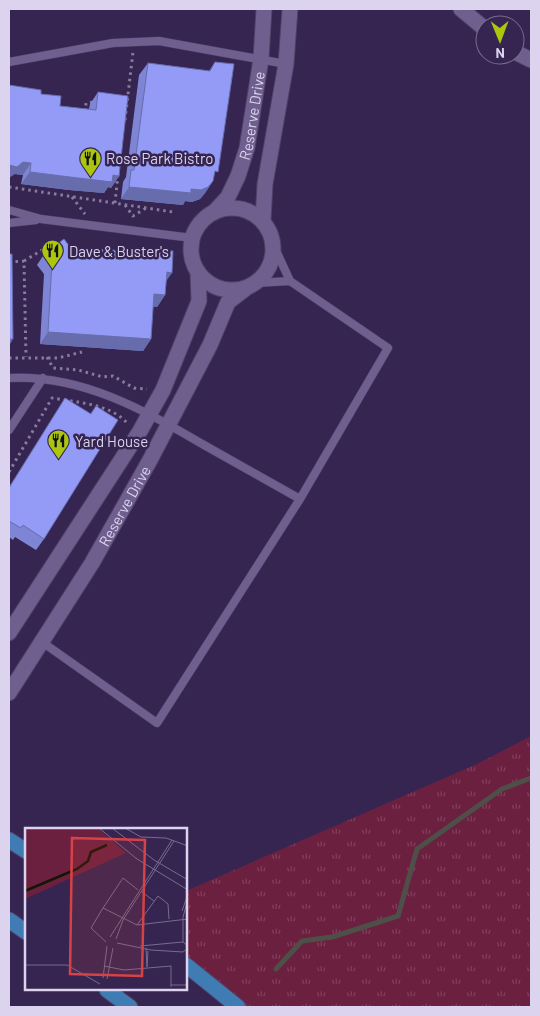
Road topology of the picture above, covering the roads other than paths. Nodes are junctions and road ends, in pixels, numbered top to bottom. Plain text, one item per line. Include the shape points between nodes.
1 (264, 9) edge
2 (290, 9) edge
3 (461, 9) edge
4 (475, 21) edge
5 (261, 59) junction
6 (9, 62) edge
7 (286, 64) junction
8 (9, 210) edge
9 (213, 212) junction
10 (41, 219) junction
11 (262, 221) junction
12 (9, 223) edge
13 (192, 238) junction
14 (274, 246) junction
15 (198, 272) junction
16 (290, 281) junction
17 (251, 286) junction
18 (9, 378) edge
19 (43, 378) junction
20 (150, 414) junction
21 (168, 424) junction
22 (9, 430) edge
23 (300, 500) junction
24 (11, 625) edge
25 (42, 642) junction
26 (9, 693) edge
27 (9, 840) edge
28 (25, 850) edge
29 (9, 920) edge
30 (25, 931) edge
31 (188, 967) edge
32 (108, 991) edge
33 (130, 1007) edge
34 (238, 1007) edge

1 - 5 street, Reserve Drive
2 - 7 street, Reserve Drive
3 - 4 street
5 - 6 lane via 175,42 135,41
5 - 7 lane
5 - 9 street, Reserve Drive via 238,176 228,197
7 - 11 street, Reserve Drive
8 - 10 lane
9 - 11 street via 239,208 252,212
9 - 13 street via 200,223
10 - 12 lane
10 - 13 lane
11 - 14 street
13 - 15 street via 191,250
14 - 16 lane
14 - 17 street via 270,267
15 - 17 street via 219,288 232,290
15 - 20 street, Reserve Drive via 196,313
16 - 17 lane
16 - 23 lane via 388,348
17 - 21 street, Reserve Drive via 228,302 210,345
18 - 19 lane
19 - 20 lane via 93,390
19 - 22 lane
20 - 21 lane
20 - 24 street, Reserve Drive
21 - 23 lane
21 - 25 street, Reserve Drive via 92,563
23 - 25 lane via 157,723
25 - 26 street, Reserve Drive
27 - 28 main road
29 - 30 main road
31 - 34 main road
32 - 33 main road

